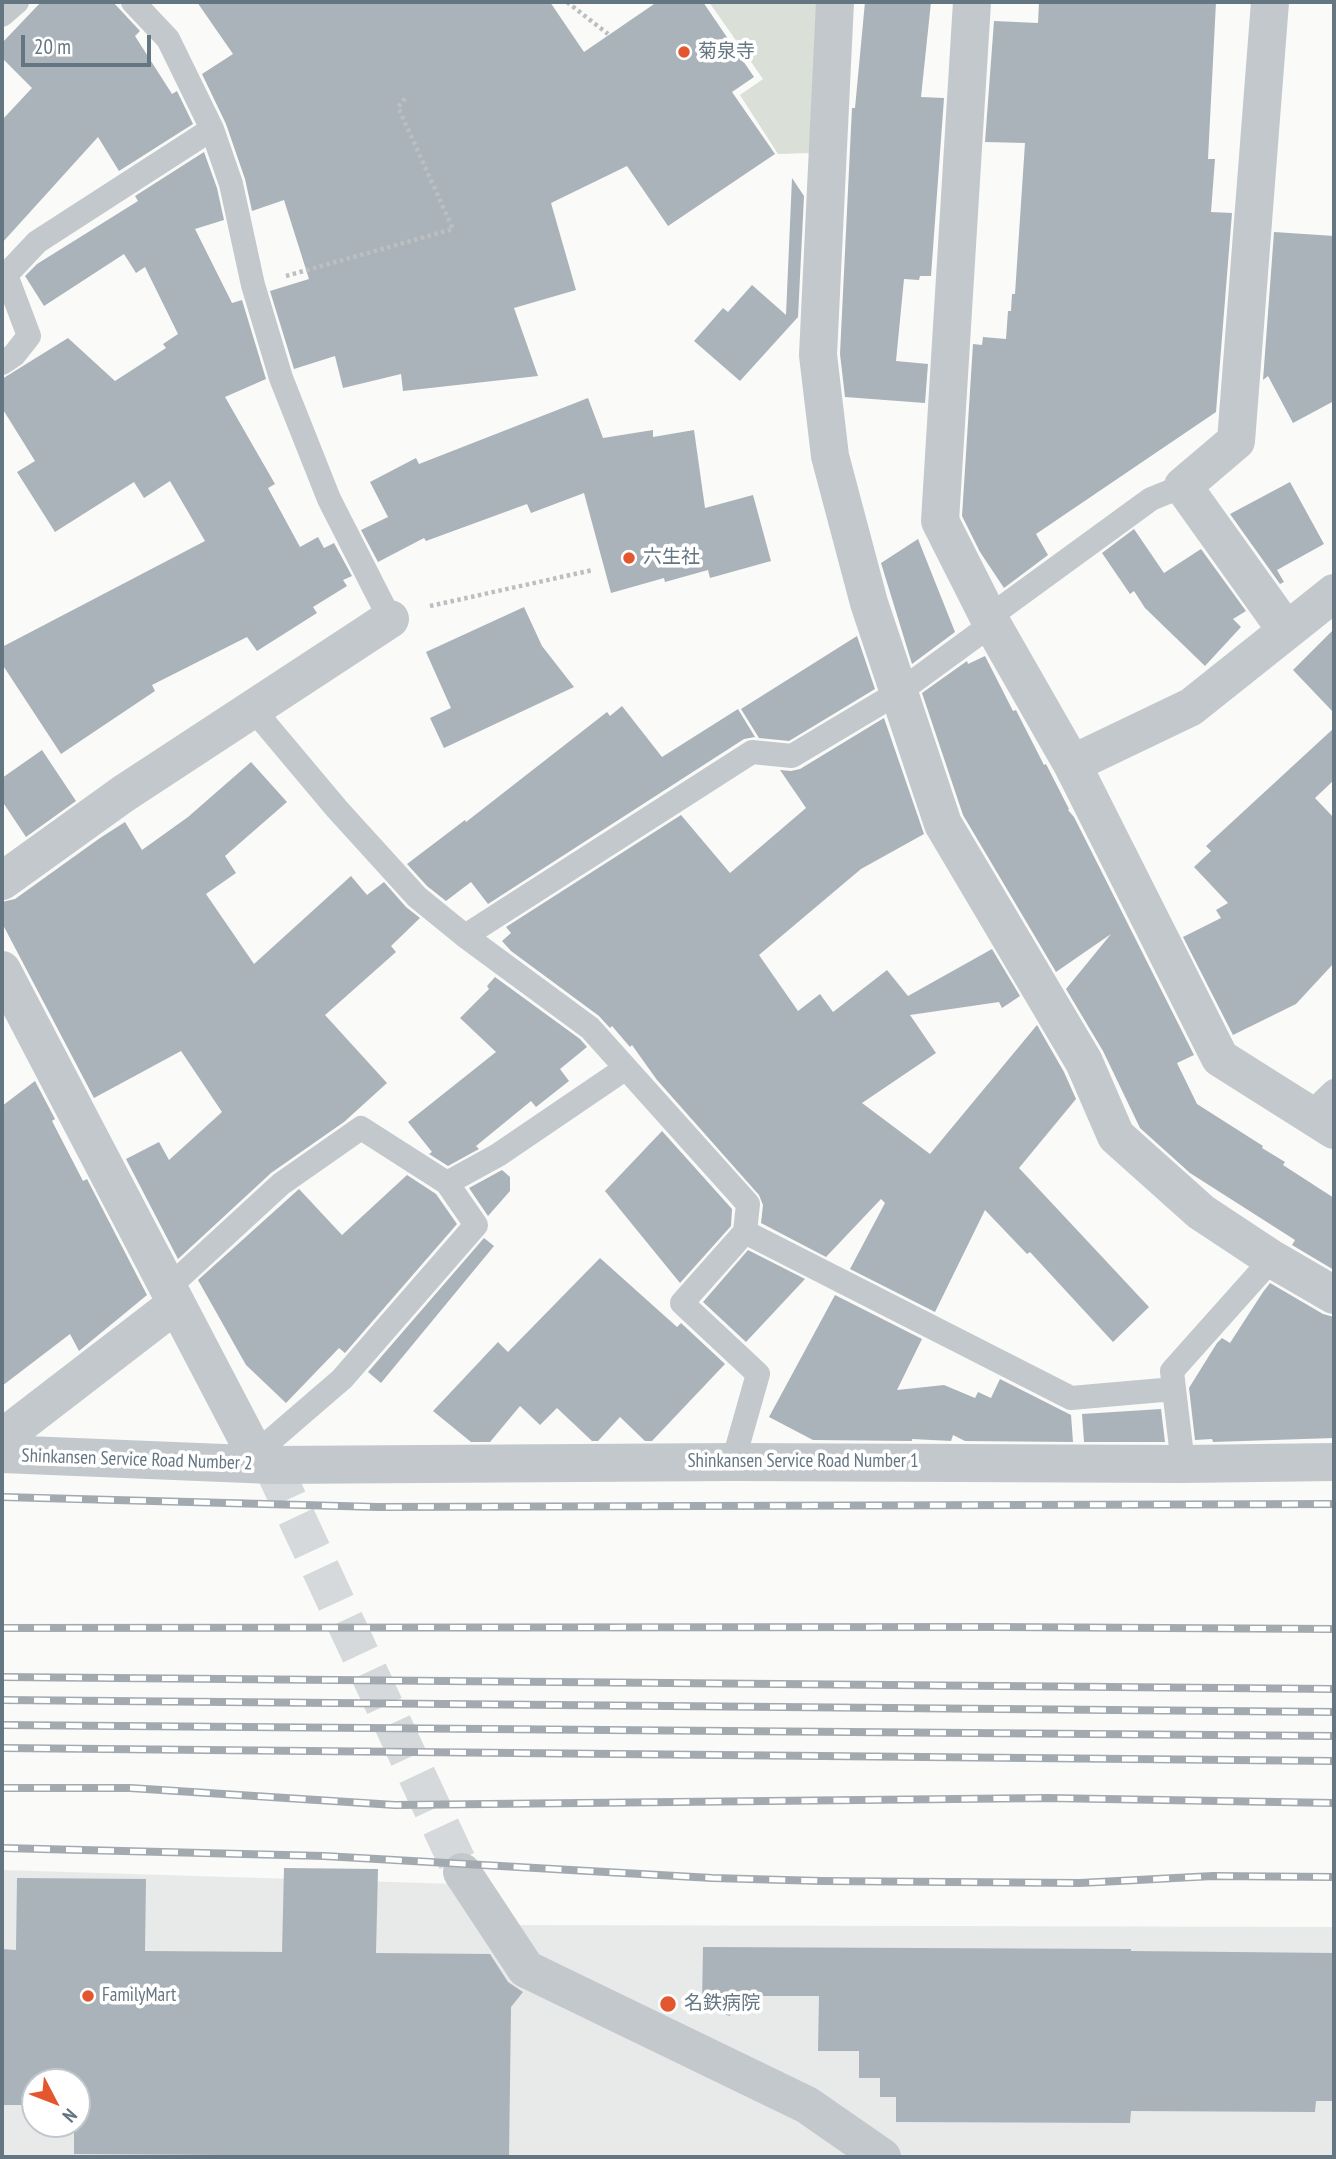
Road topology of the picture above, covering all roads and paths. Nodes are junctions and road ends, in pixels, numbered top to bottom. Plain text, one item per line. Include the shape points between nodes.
1 (17, 2) edge
2 (133, 2) edge
3 (567, 2) edge
4 (835, 2) edge
5 (972, 2) edge
6 (1270, 2) edge
7 (2, 15) edge
8 (608, 34) dead end
9 (407, 96) dead end
10 (212, 129) junction
11 (253, 285) junction
12 (2, 363) edge
13 (1183, 486) junction
14 (593, 570) dead end
15 (1334, 593) edge
16 (390, 619) junction
17 (992, 624) junction
18 (1286, 630) junction
19 (898, 692) junction
20 (253, 709) junction
21 (1072, 764) junction
22 (2, 881) edge
23 (465, 936) junction
24 (2, 970) edge
25 (626, 1068) junction
26 (1326, 1112) edge
27 (447, 1183) junction
28 (745, 1232) junction
29 (1272, 1259) junction
30 (1334, 1295) edge
31 (172, 1296) junction
32 (1174, 1390) junction
33 (2, 1438) edge
34 (2, 1454) edge
35 (263, 1459) junction
36 (733, 1462) junction
37 (1334, 1462) edge
38 (1183, 1464) junction
39 (462, 1872) tunnel mouth
40 (882, 2157) edge

1 - 7 lane
2 - 10 lane via 168,39
3 - 8 path
4 - 19 street via 818,355 830,456
5 - 17 street via 940,521
6 - 13 street via 1236,441
9 - 11 path via 398,107 453,229
10 - 11 lane via 231,184
10 - 12 lane via 37,242 6,275 29,336
11 - 16 lane via 281,378 328,499
13 - 17 lane via 1140,506 1000,609
13 - 18 street
14 - 16 path via 444,602
15 - 18 street
16 - 20 street
17 - 19 lane
17 - 21 street
18 - 21 street via 1191,707
19 - 23 lane via 792,756 752,752
19 - 29 street via 943,824 1084,1062 1116,1136 1201,1212
20 - 22 street
20 - 23 lane via 417,897
21 - 26 street via 1220,1058
23 - 25 lane via 590,1028
24 - 31 street
25 - 27 lane via 498,1155
25 - 28 lane via 748,1204
27 - 31 lane via 361,1128 281,1184
27 - 35 lane via 475,1225 342,1379
28 - 32 lane via 1071,1398
28 - 36 lane via 682,1303 758,1374
29 - 30 street
29 - 32 lane via 1172,1371
31 - 33 street
31 - 35 street
32 - 38 lane
34 - 35 street, Shinkansen Service Road Number 2
35 - 36 street, Shinkansen Service Road Number 1
36 - 38 street, Shinkansen Service Road Number 1
37 - 38 street, Shinkansen Service Road Number 1
39 - 40 street via 526,1969 807,2105

